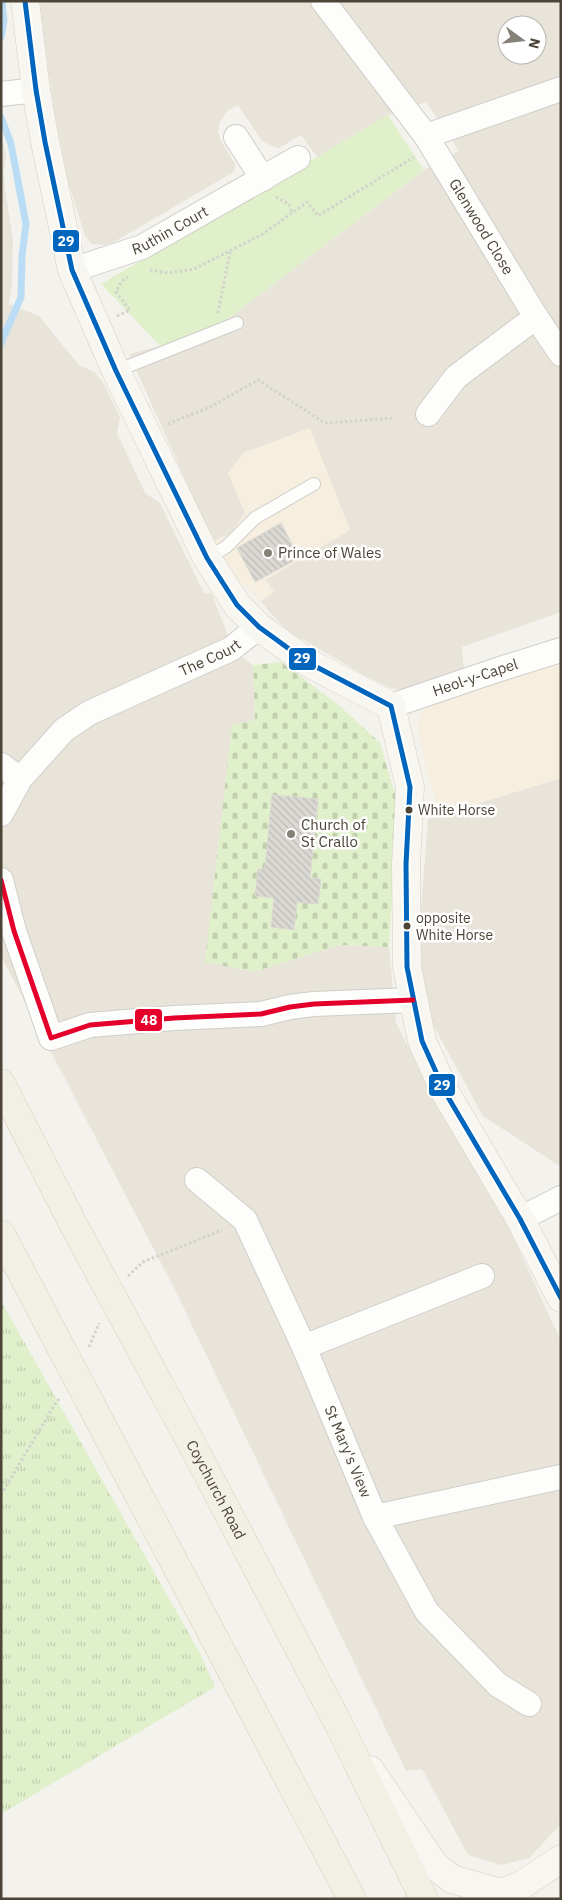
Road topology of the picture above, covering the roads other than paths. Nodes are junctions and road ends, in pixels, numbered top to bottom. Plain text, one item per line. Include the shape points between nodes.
1 (25, 1) edge
2 (323, 1) edge
3 (561, 89) edge
4 (36, 90) junction
5 (4, 94) edge
6 (236, 137) dead end
7 (429, 141) junction
8 (298, 158) dead end
9 (267, 187) junction
10 (72, 270) junction
11 (536, 317) junction
12 (237, 323) dead end
13 (561, 354) edge
14 (116, 371) junction
15 (428, 414) dead end
16 (314, 484) dead end
17 (207, 558) junction
18 (259, 627) junction
19 (561, 650) edge
20 (391, 706) junction
21 (1, 765) edge
22 (20, 779) junction
23 (1, 814) edge
24 (1, 880) edge
25 (413, 1000) junction
26 (1, 1083) edge
27 (197, 1180) dead end
28 (561, 1198) edge
29 (520, 1219) junction
30 (1, 1234) edge
31 (482, 1276) dead end
32 (561, 1298) edge
33 (304, 1348) junction
34 (561, 1477) edge
35 (375, 1517) junction
36 (529, 1704) dead end
37 (338, 1726) junction
38 (561, 1859) edge
39 (352, 1899) edge
40 (424, 1899) edge

1 - 4 street
2 - 7 street, Glenwood Close
3 - 7 street
4 - 5 street
4 - 10 street
6 - 9 street
7 - 11 street, Glenwood Close
8 - 9 street, Ruthin Court
9 - 10 street, Ruthin Court via 142,247
10 - 14 street
11 - 13 street, Glenwood Close
11 - 15 street via 456,377
12 - 14 lane
14 - 17 street
16 - 17 lane via 254,518 226,547
17 - 18 street via 237,605
18 - 20 street via 307,662
18 - 22 street, The Court via 231,649 89,713 64,730
19 - 20 street, Heol-y-Capel
20 - 25 street via 410,787 406,864 407,967
21 - 22 street
22 - 23 street, The Court
24 - 25 street via 14,931 51,1038 90,1025 260,1014 314,1004
25 - 29 street via 422,1041 446,1092
26 - 37 main road, Coychurch Road
27 - 33 street, St Mary's View via 245,1220
28 - 29 street
29 - 32 street
30 - 39 main road
31 - 33 street
33 - 35 street, St Mary's View
34 - 35 street
35 - 36 street, St Mary's View via 427,1612 498,1685
37 - 38 street via 436,1866 452,1878 500,1893 520,1886
37 - 40 main road, Coychurch Road

